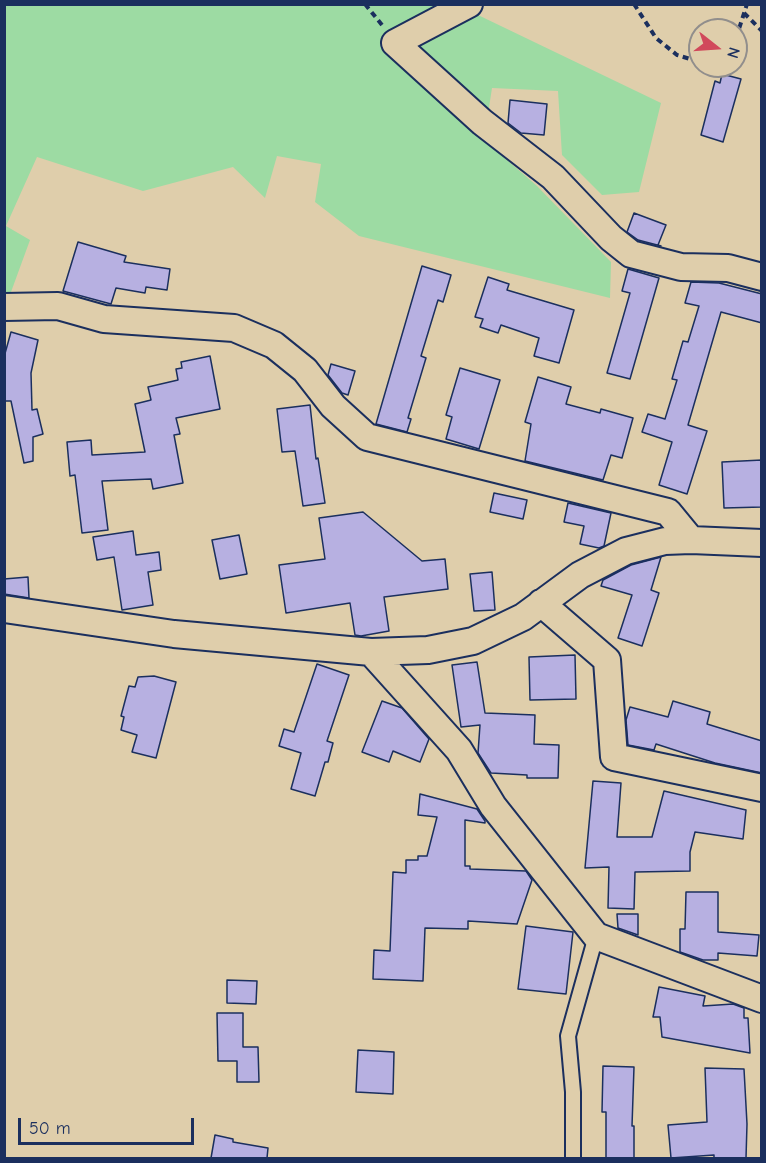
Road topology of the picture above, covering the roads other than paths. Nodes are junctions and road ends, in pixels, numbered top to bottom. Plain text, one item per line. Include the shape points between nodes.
1 (469, 4) edge
2 (762, 277) edge
3 (4, 307) edge
4 (692, 540) junction
5 (762, 543) edge
6 (542, 603) junction
7 (4, 609) edge
8 (371, 652) junction
9 (762, 788) edge
10 (596, 936) junction
11 (762, 999) edge
12 (573, 1158) edge

1 - 2 street via 395,43 482,122 553,177 631,254 681,267 728,268
3 - 4 street via 58,306 104,319 234,328 274,345 305,370 333,406 367,437 668,512
4 - 5 street
4 - 6 street via 665,541 626,551 580,575
6 - 8 street via 523,617 473,641 428,650
6 - 9 street via 607,660 614,757
7 - 8 street via 174,634
8 - 10 street via 459,750 494,806
10 - 11 street
10 - 12 lane via 568,1036

